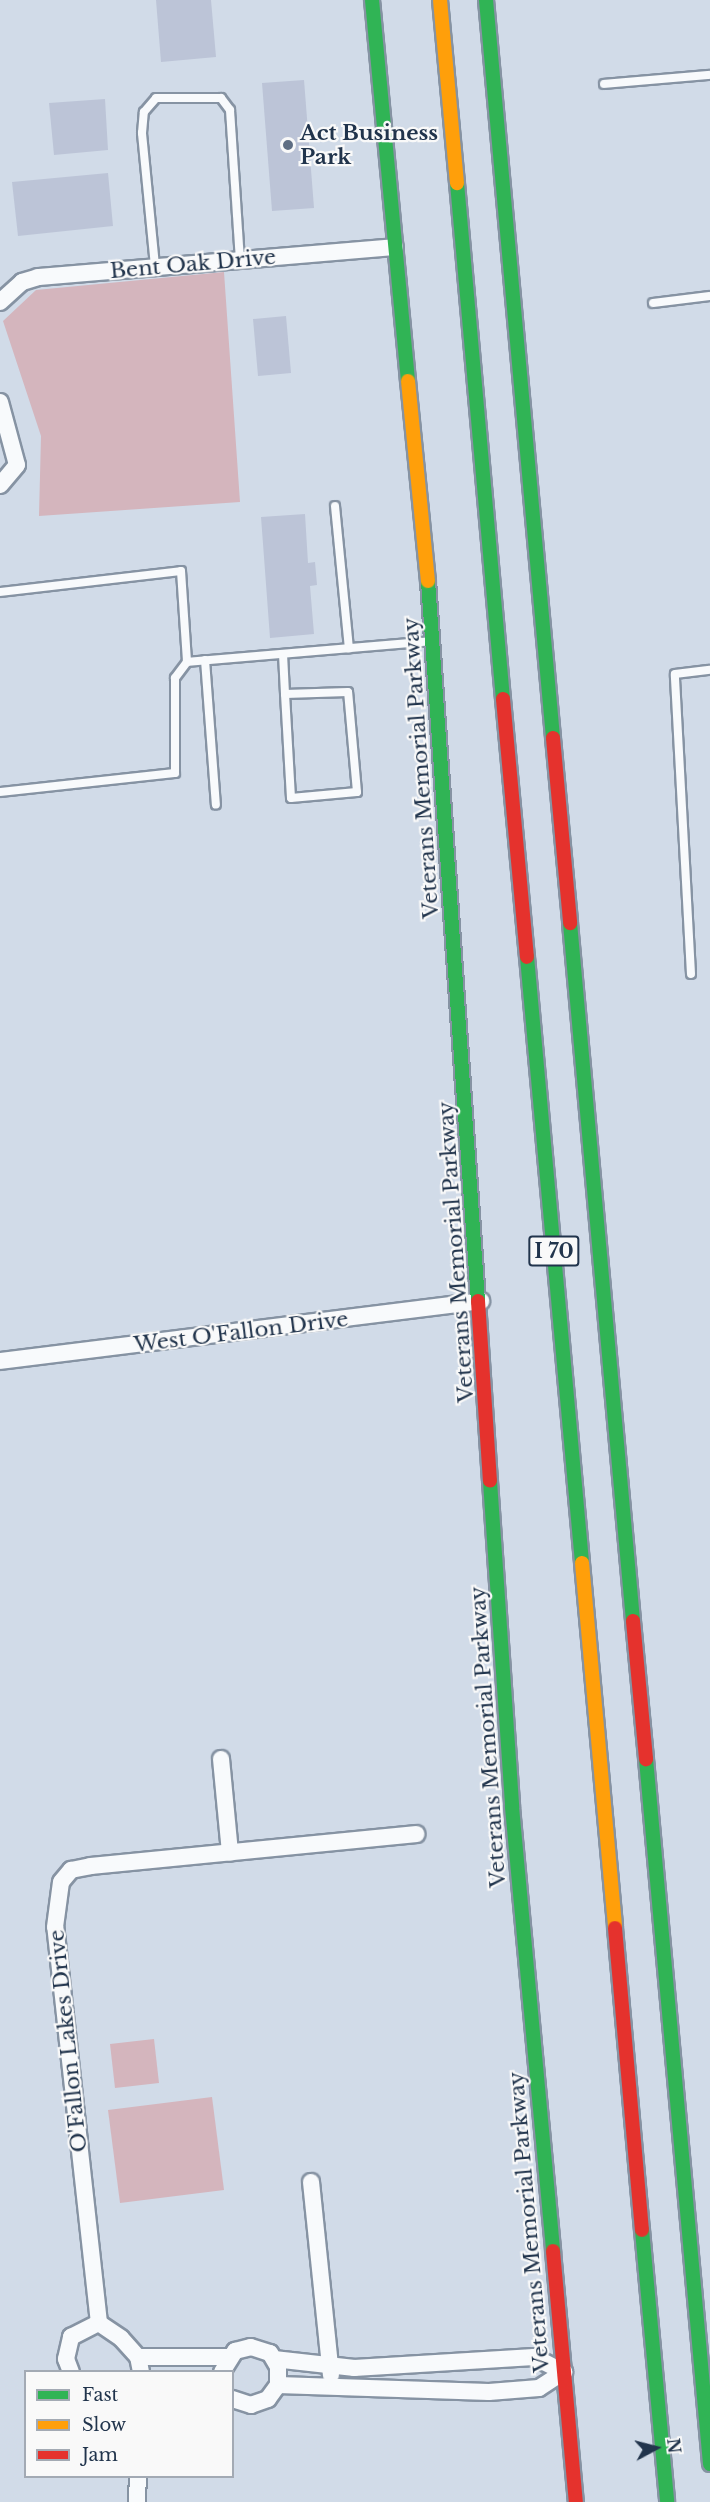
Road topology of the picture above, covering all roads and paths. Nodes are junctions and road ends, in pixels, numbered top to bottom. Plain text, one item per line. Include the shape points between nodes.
1 (372, 0) edge
2 (440, 0) edge
3 (486, 0) edge
4 (710, 75) edge
5 (604, 84) dead end
6 (396, 247) junction
7 (240, 259) junction
8 (155, 266) junction
9 (710, 296) edge
10 (0, 302) edge
11 (653, 303) dead end
12 (0, 402) edge
13 (0, 485) edge
14 (335, 507) dead end
15 (0, 592) edge
16 (433, 641) junction
17 (349, 648) junction
18 (283, 654) junction
19 (205, 660) junction
20 (187, 662) junction
21 (710, 670) edge
22 (285, 694) junction
23 (0, 792) edge
24 (216, 805) dead end
25 (691, 974) dead end
26 (481, 1301) junction
27 (0, 1361) edge
28 (221, 1759) dead end
29 (416, 1834) dead end
30 (230, 1852) junction
31 (311, 2182) dead end
32 (99, 2323) junction
33 (274, 2359) junction
34 (140, 2364) edge
35 (225, 2364) edge
36 (331, 2365) junction
37 (70, 2370) edge
38 (564, 2372) junction
39 (278, 2385) junction
40 (331, 2388) junction
41 (234, 2399) edge
42 (710, 2464) edge
43 (138, 2478) edge
44 (137, 2502) edge
45 (576, 2502) edge
46 (667, 2502) edge

1 - 6 main road, Veterans Memorial Parkway
2 - 46 main road, I 70
3 - 42 main road, I 70
4 - 5 lane
6 - 7 street, Bent Oak Drive
6 - 16 main road, Veterans Memorial Parkway
7 - 8 street, Bent Oak Drive
7 - 8 lane via 230,110 220,98 156,98 144,112 142,133
8 - 10 street, Bent Oak Drive via 38,277 22,282
9 - 11 lane
12 - 13 street via 17,465
14 - 17 lane
15 - 20 lane via 181,571
16 - 17 lane
16 - 26 main road, Veterans Memorial Parkway
17 - 18 lane
18 - 19 lane
18 - 22 lane
19 - 20 lane
19 - 24 lane
20 - 23 lane via 175,678 175,773
21 - 25 lane via 675,674
22 - 22 lane via 291,798 357,792 348,692
26 - 27 street, West O'Fallon Drive
26 - 38 main road, Veterans Memorial Parkway via 512,1807
28 - 30 street
29 - 30 street, O'Fallon Lakes Drive
30 - 32 street, O'Fallon Lakes Drive via 91,1866 71,1870 61,1882 55,1927
31 - 36 street
32 - 34 street
32 - 37 street via 71,2337 66,2359
33 - 35 street via 252,2347
33 - 36 street
33 - 39 street
34 - 35 street
36 - 38 street via 534,2357
36 - 40 street
38 - 40 street via 539,2388 489,2392
38 - 45 main road, Veterans Memorial Parkway
39 - 40 street
39 - 41 street via 260,2403
43 - 44 street

